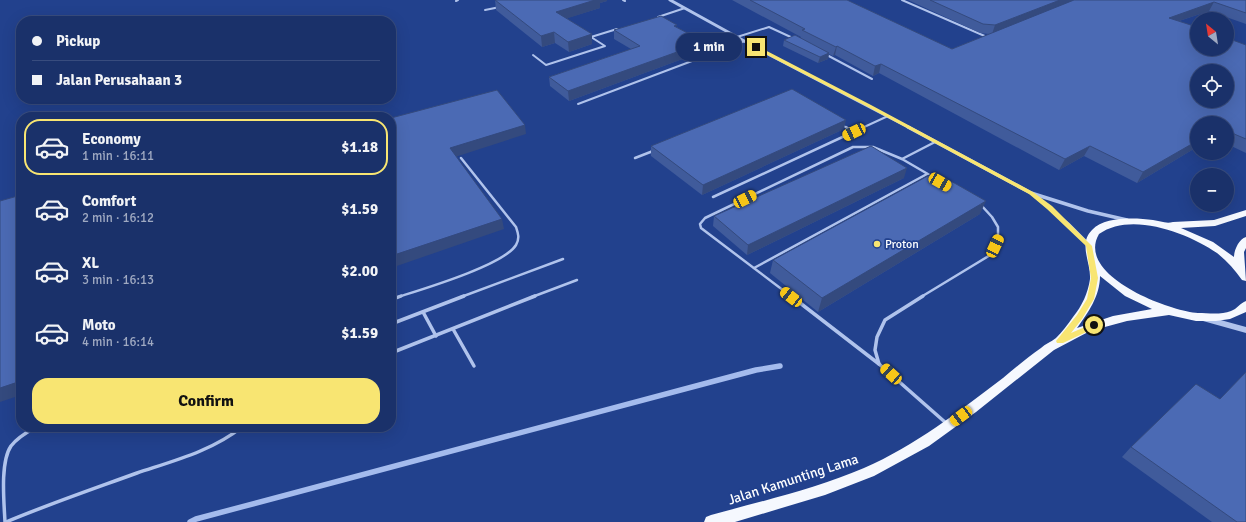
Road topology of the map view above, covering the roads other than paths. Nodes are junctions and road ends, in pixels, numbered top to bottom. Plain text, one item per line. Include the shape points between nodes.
1 (670, 0) edge
2 (902, 0) edge
3 (506, 5) edge
4 (685, 8) junction
5 (485, 10) dead end
6 (656, 17) edge
7 (620, 28) edge
8 (737, 37) junction
9 (992, 37) edge
10 (696, 38) edge
11 (745, 41) junction
12 (799, 41) edge
13 (721, 50) junction
14 (819, 51) edge
15 (533, 56) dead end
16 (872, 79) dead end
17 (578, 104) dead end
18 (888, 116) junction
19 (841, 124) edge
20 (854, 132) junction
21 (935, 142) junction
22 (656, 150) edge
23 (461, 158) dead end
24 (635, 158) dead end
25 (902, 159) junction
26 (927, 174) junction
27 (934, 178) edge
28 (1031, 193) junction
29 (713, 197) dead end
30 (974, 201) edge
31 (1246, 213) edge
32 (1133, 221) junction
33 (1161, 225) junction
34 (1246, 240) edge
35 (1089, 246) junction
36 (1092, 258) junction
37 (563, 259) dead end
38 (754, 268) junction
39 (1239, 268) junction
40 (1246, 277) edge
41 (577, 280) dead end
42 (396, 298) edge
43 (1246, 305) edge
44 (1168, 311) junction
45 (423, 312) junction
46 (1202, 318) junction
47 (396, 322) edge
48 (453, 329) junction
49 (1246, 330) edge
50 (436, 336) junction
51 (1060, 341) junction
52 (396, 352) edge
53 (880, 364) junction
54 (474, 366) dead end
55 (948, 425) junction
56 (27, 432) edge
57 (236, 432) edge
58 (6, 522) edge
59 (711, 522) edge

1 - 4 street
2 - 9 lane via 979,34
3 - 5 lane
4 - 6 lane
4 - 8 street
7 - 15 lane via 591,37 605,46 546,65
8 - 11 street
8 - 12 lane via 769,27
10 - 13 lane
11 - 13 lane
11 - 18 street
13 - 17 lane
14 - 16 lane
18 - 20 lane
18 - 21 street
19 - 20 lane
20 - 29 lane
21 - 25 lane
21 - 28 street
22 - 24 lane
23 - 42 lane via 516,227 519,236 516,246 493,263
25 - 26 lane
25 - 38 lane via 878,146 853,147 705,218 700,224 702,228
26 - 27 lane
26 - 38 lane
28 - 32 street via 1088,211
28 - 35 street via 1068,224
30 - 53 lane via 997,222 999,238 992,254 885,320 876,337 875,350
31 - 33 main road via 1215,224
32 - 33 main road
32 - 35 main road via 1115,222 1101,227 1092,235
33 - 39 main road via 1199,238 1216,248
34 - 39 main road via 1239,252
35 - 36 main road
36 - 44 main road via 1103,273 1120,288 1142,301
36 - 51 main road via 1095,278 1090,299 1080,317
37 - 45 lane
38 - 53 lane
39 - 40 main road
41 - 48 lane
43 - 46 main road via 1242,310 1226,317
44 - 46 main road
44 - 51 main road via 1094,325
45 - 47 lane
45 - 50 lane
46 - 49 street
48 - 50 lane
48 - 54 lane
50 - 52 lane
51 - 55 main road, Jalan Kamunting Lama
53 - 55 lane
55 - 59 main road, Jalan Kamunting Lama via 892,461 855,478
56 - 58 lane via 10,446 5,459
57 - 58 lane via 215,445 195,453

